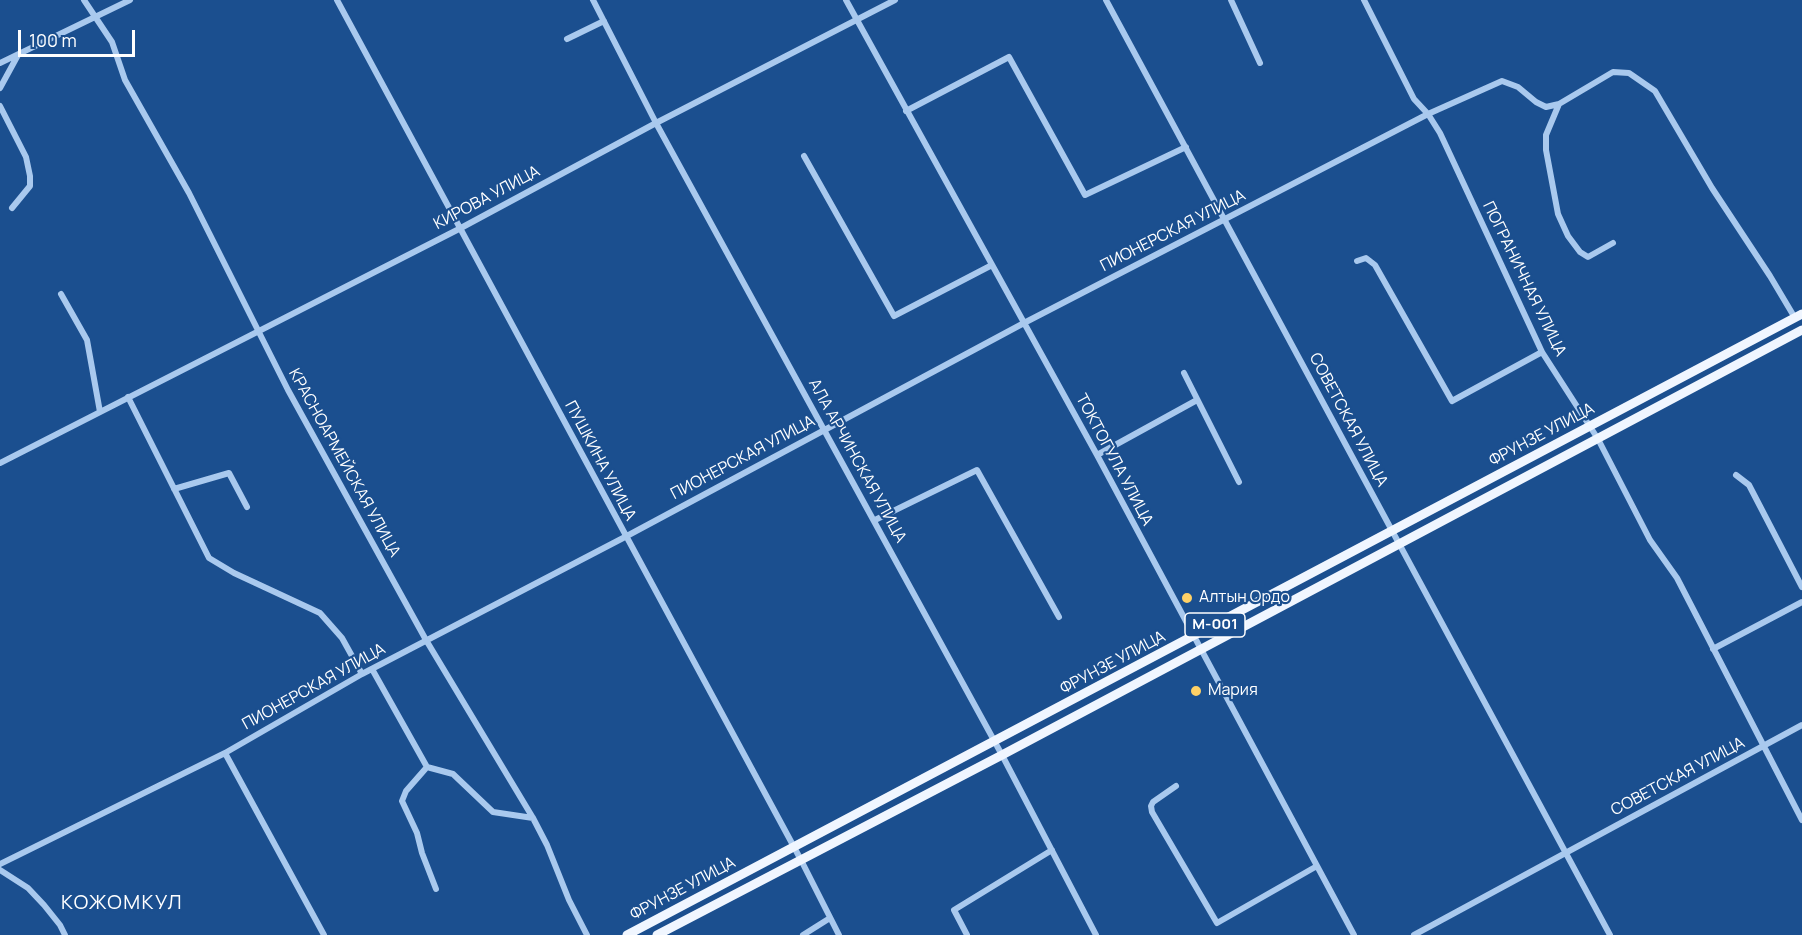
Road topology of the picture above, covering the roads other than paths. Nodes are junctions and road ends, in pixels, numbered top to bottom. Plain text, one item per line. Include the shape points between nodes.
1 (84, 0) edge
2 (130, 0) edge
3 (337, 0) edge
4 (593, 0) edge
5 (846, 0) edge
6 (895, 0) edge
7 (1106, 0) edge
8 (1231, 0) edge
9 (1364, 0) edge
10 (95, 18) junction
11 (604, 21) junction
12 (856, 21) junction
13 (567, 39) dead end
14 (18, 55) junction
15 (0, 63) edge
16 (1260, 63) dead end
17 (0, 87) edge
18 (1559, 104) junction
19 (0, 106) edge
20 (906, 111) junction
21 (1428, 114) junction
22 (656, 123) junction
23 (1185, 147) junction
24 (804, 156) dead end
25 (12, 208) dead end
26 (1225, 219) junction
27 (459, 229) junction
28 (1613, 243) dead end
29 (1357, 261) dead end
30 (992, 265) junction
31 (61, 294) dead end
32 (1798, 316) edge
33 (1024, 323) junction
34 (259, 330) junction
35 (1802, 330) edge
36 (1542, 352) junction
37 (1184, 374) dead end
38 (128, 397) junction
39 (1197, 400) junction
40 (100, 412) junction
41 (1590, 426) junction
42 (824, 429) junction
43 (1598, 439) junction
44 (1097, 455) junction
45 (0, 463) edge
46 (1736, 475) dead end
47 (1239, 482) dead end
48 (174, 489) junction
49 (247, 507) dead end
50 (875, 520) junction
51 (1392, 531) junction
52 (625, 537) junction
53 (1399, 544) junction
54 (1802, 587) edge
55 (1802, 602) edge
56 (1059, 617) dead end
57 (1194, 636) junction
58 (426, 640) junction
59 (1201, 649) junction
60 (1713, 649) junction
61 (372, 669) junction
62 (362, 674) junction
63 (1802, 725) edge
64 (995, 742) junction
65 (1763, 746) junction
66 (225, 753) junction
67 (1002, 755) junction
68 (426, 767) junction
69 (1176, 786) dead end
70 (533, 818) junction
71 (1802, 820) edge
72 (794, 847) junction
73 (1052, 850) junction
74 (1566, 853) junction
75 (801, 860) junction
76 (0, 864) edge
77 (1317, 866) junction
78 (0, 870) edge
79 (436, 889) dead end
80 (830, 918) junction
81 (65, 935) edge
82 (324, 935) edge
83 (587, 935) edge
84 (627, 935) edge
85 (657, 935) edge
86 (803, 935) edge
87 (839, 935) edge
88 (968, 935) edge
89 (1096, 935) edge
90 (1354, 935) edge
91 (1414, 935) edge
92 (1610, 935) edge

1 - 10 street, КРАСНОАРМЕЙСКАЯ УЛИЦА
2 - 10 street
3 - 27 street, ПУШКИНА УЛИЦА
4 - 11 street, АЛА АРЧИНСКАЯ УЛИЦА
5 - 12 street, ТОКТОГУЛА УЛИЦА
6 - 12 street, КИРОВА УЛИЦА
7 - 23 street, СОВЕТСКАЯ УЛИЦА
8 - 16 street
9 - 21 street, ПОГРАНИЧНАЯ УЛИЦА via 1414,99
10 - 14 street
10 - 34 street, КРАСНОАРМЕЙСКАЯ УЛИЦА via 112,42 125,80 189,193
11 - 13 street
11 - 22 street, АЛА АРЧИНСКАЯ УЛИЦА
12 - 20 street, ТОКТОГУЛА УЛИЦА
12 - 22 street, КИРОВА УЛИЦА
14 - 15 street
14 - 17 street
18 - 21 street, ПИОНЕРСКАЯ УЛИЦА via 1546,107 1502,81
18 - 28 street via 1546,135 1558,214 1568,236 1588,257
18 - 32 street via 1613,72 1629,73 1655,91 1712,188
19 - 25 street via 26,157 30,176 30,186
20 - 23 street via 1009,57 1085,195
20 - 30 street, ТОКТОГУЛА УЛИЦА
21 - 26 street, ПИОНЕРСКАЯ УЛИЦА
21 - 36 street, ПОГРАНИЧНАЯ УЛИЦА
22 - 27 street, КИРОВА УЛИЦА
22 - 42 street, АЛА АРЧИНСКАЯ УЛИЦА
23 - 26 street, СОВЕТСКАЯ УЛИЦА
24 - 30 street via 894,316
26 - 33 street, ПИОНЕРСКАЯ УЛИЦА
26 - 51 street, СОВЕТСКАЯ УЛИЦА
27 - 34 street, КИРОВА УЛИЦА
27 - 52 street, ПУШКИНА УЛИЦА
29 - 36 street via 1366,258 1375,265 1452,401
30 - 33 street, ТОКТОГУЛА УЛИЦА
31 - 40 street via 87,340
32 - 41 main road, ФРУНЗЕ УЛИЦА / M-001
33 - 42 street, ПИОНЕРСКАЯ УЛИЦА
33 - 44 street, ТОКТОГУЛА УЛИЦА
34 - 38 street, КИРОВА УЛИЦА
34 - 58 street, КРАСНОАРМЕЙСКАЯ УЛИЦА
35 - 43 main road, ФРУНЗЕ УЛИЦА / M-001
36 - 41 street, ПОГРАНИЧНАЯ УЛИЦА
37 - 39 street
38 - 40 street, КИРОВА УЛИЦА
38 - 48 street
39 - 44 street
39 - 47 street
40 - 45 street, КИРОВА УЛИЦА
41 - 43 street, ПОГРАНИЧНАЯ УЛИЦА
41 - 51 main road, ФРУНЗЕ УЛИЦА / M-001
42 - 50 street, АЛА АРЧИНСКАЯ УЛИЦА
42 - 52 street, ПИОНЕРСКАЯ УЛИЦА
43 - 53 main road, ФРУНЗЕ УЛИЦА / M-001
43 - 60 street, ПОГРАНИЧНАЯ УЛИЦА
44 - 57 street, ТОКТОГУЛА УЛИЦА
46 - 54 street via 1749,485
48 - 49 street via 229,473
48 - 62 street via 209,558 320,613 342,638
50 - 56 street via 977,470
50 - 64 street, АЛА АРЧИНСКАЯ УЛИЦА
51 - 53 street, СОВЕТСКАЯ УЛИЦА
51 - 57 main road, ФРУНЗЕ УЛИЦА / M-001
52 - 58 street, ПИОНЕРСКАЯ УЛИЦА
52 - 72 street, ПУШКИНА УЛИЦА
53 - 59 main road, ФРУНЗЕ УЛИЦА / M-001
53 - 74 street, СОВЕТСКАЯ УЛИЦА
55 - 60 street
57 - 59 street, ТОКТОГУЛА УЛИЦА
57 - 64 main road, ФРУНЗЕ УЛИЦА / M-001
58 - 61 street, ПИОНЕРСКАЯ УЛИЦА
58 - 70 street, КРАСНОАРМЕЙСКАЯ УЛИЦА
59 - 67 main road, ФРУНЗЕ УЛИЦА / M-001
59 - 77 street, ТОКТОГУЛА УЛИЦА
60 - 65 street, ПОГРАНИЧНАЯ УЛИЦА
61 - 62 street, ПИОНЕРСКАЯ УЛИЦА
61 - 68 street
62 - 66 street, ПИОНЕРСКАЯ УЛИЦА
63 - 65 street, СОВЕТСКАЯ УЛИЦА
64 - 67 street, АЛА АРЧИНСКАЯ УЛИЦА
64 - 72 main road, ФРУНЗЕ УЛИЦА / M-001
65 - 71 street, ПОГРАНИЧНАЯ УЛИЦА
65 - 74 street, СОВЕТСКАЯ УЛИЦА
66 - 76 street, ПИОНЕРСКАЯ УЛИЦА
66 - 82 street
67 - 73 street, АЛА АРЧИНСКАЯ УЛИЦА
67 - 75 main road, ФРУНЗЕ УЛИЦА / M-001
68 - 70 street via 453,774 493,812
68 - 79 street via 402,801
69 - 77 street via 1153,801 1152,812 1217,923
70 - 83 street, КРАСНОАРМЕЙСКАЯ УЛИЦА
72 - 75 street, ПУШКИНА УЛИЦА
72 - 84 main road, ФРУНЗЕ УЛИЦА / M-001
73 - 88 street via 954,910
73 - 89 street, АЛА АРЧИНСКАЯ УЛИЦА
74 - 91 street, СОВЕТСКАЯ УЛИЦА
74 - 92 street, СОВЕТСКАЯ УЛИЦА
75 - 80 street, ПУШКИНА УЛИЦА
75 - 85 main road, ФРУНЗЕ УЛИЦА / M-001
77 - 90 street, ТОКТОГУЛА УЛИЦА
78 - 81 street via 28,888
80 - 86 street
80 - 87 street, ПУШКИНА УЛИЦА

